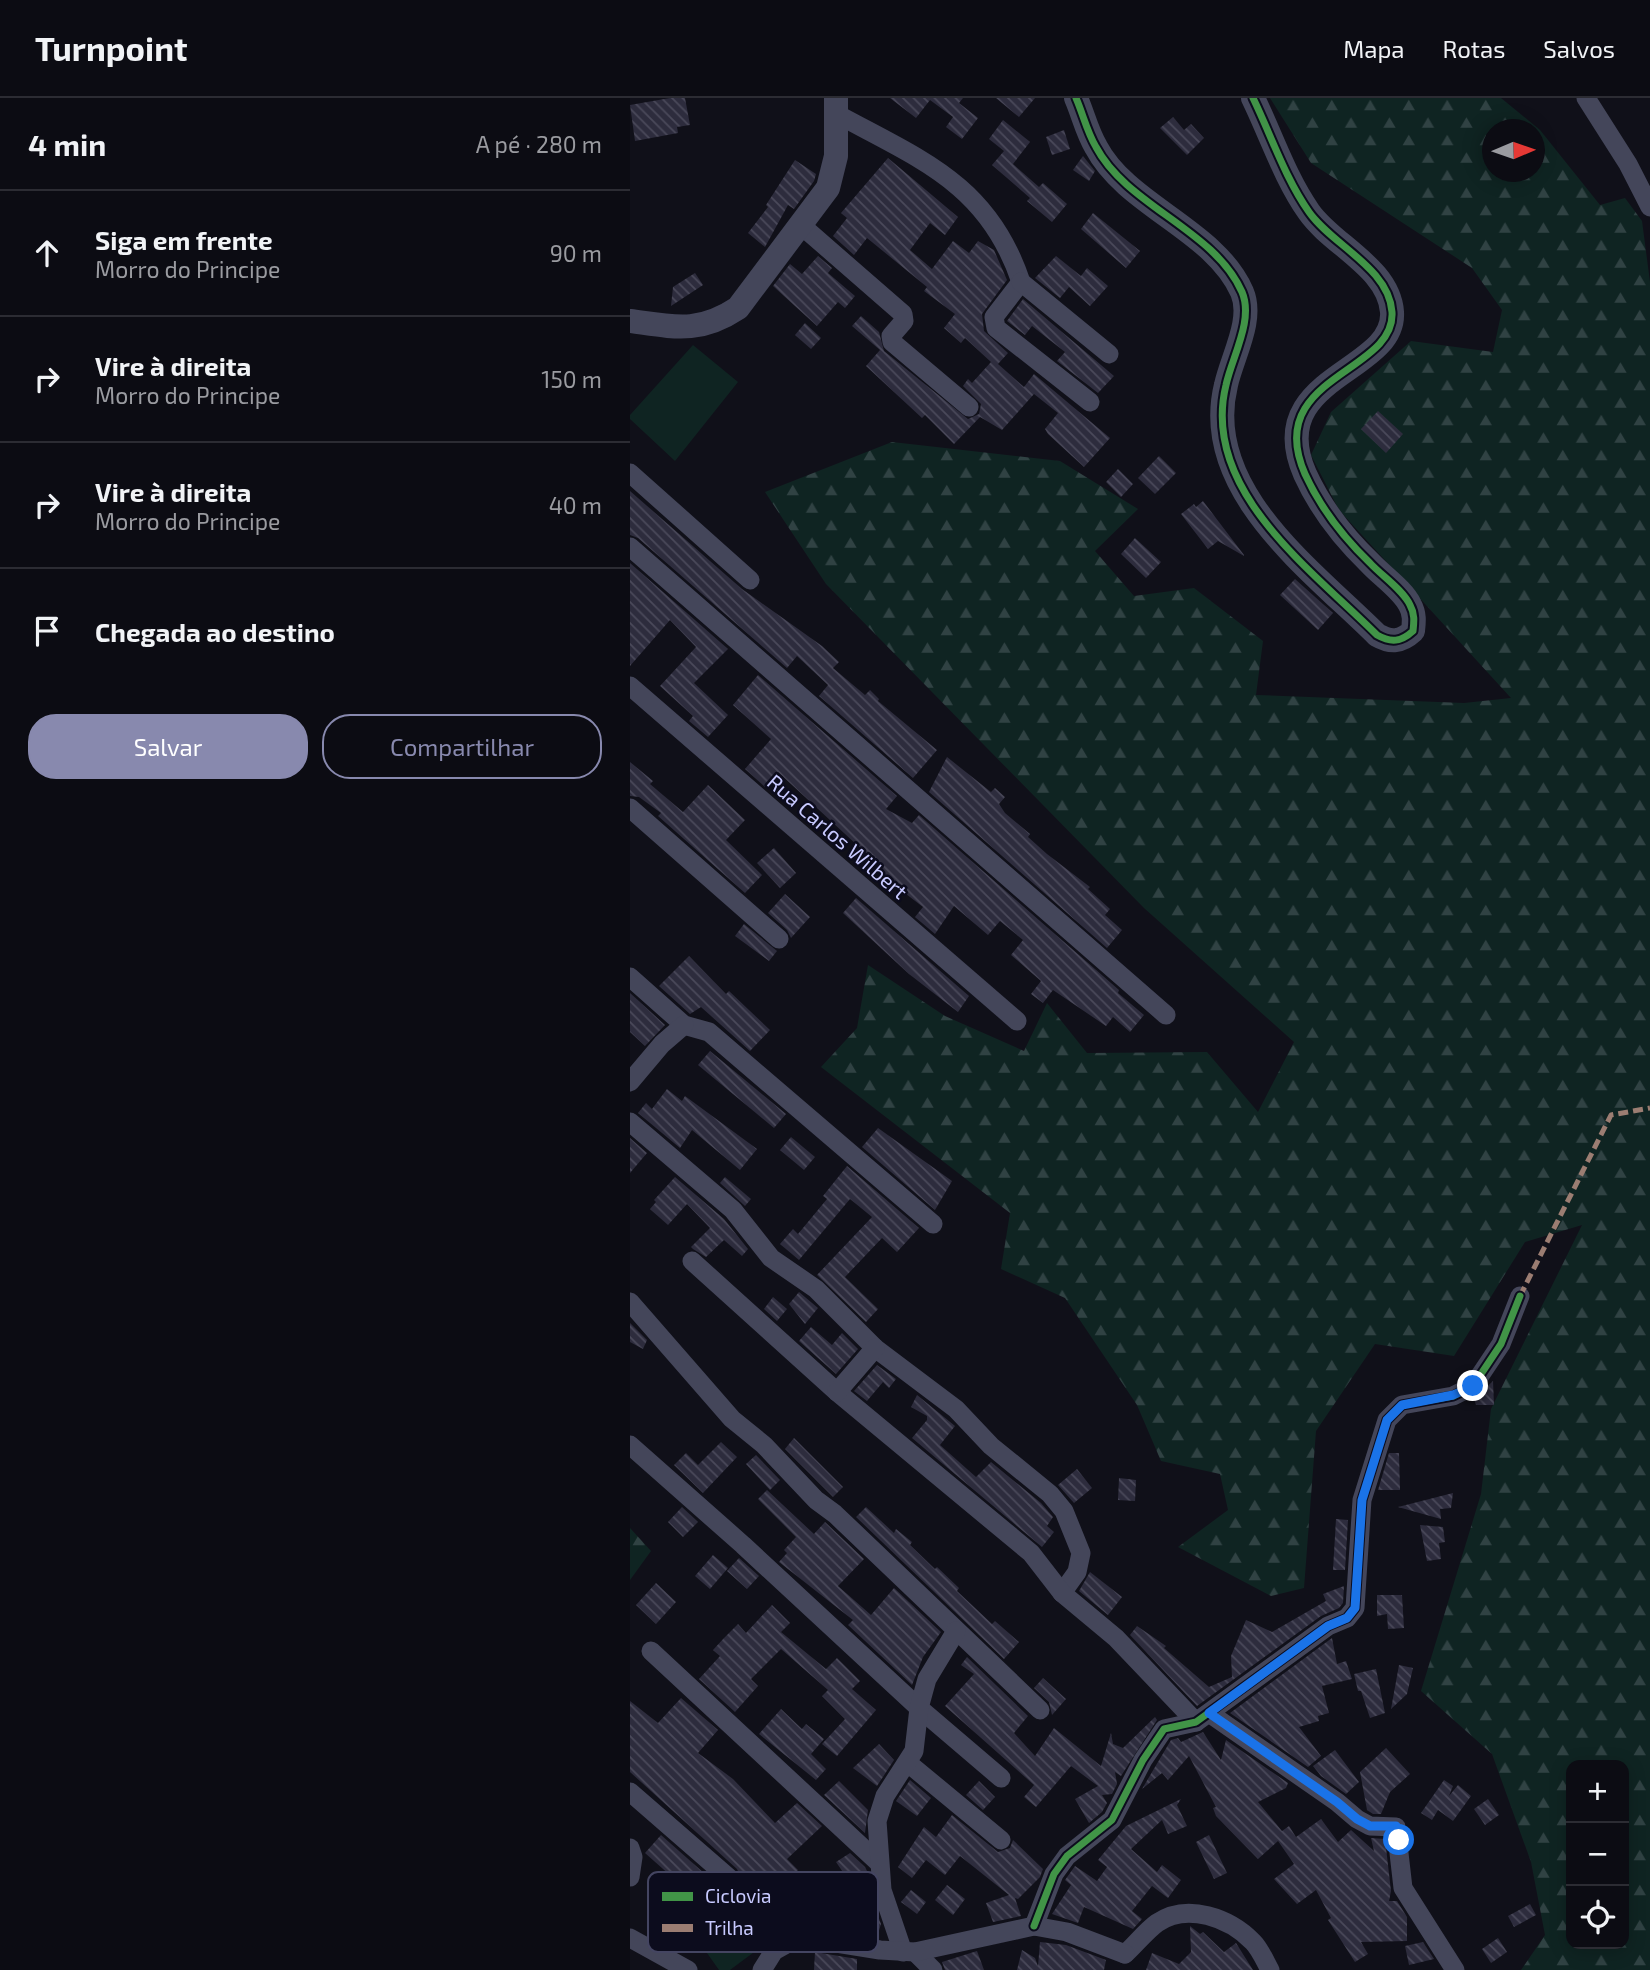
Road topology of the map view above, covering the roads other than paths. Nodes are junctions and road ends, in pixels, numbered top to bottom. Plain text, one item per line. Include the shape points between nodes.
1 (1076, 98) edge
2 (1253, 98) edge
3 (1586, 98) edge
4 (836, 105) edge
5 (1650, 207) edge
6 (802, 226) junction
7 (1021, 282) junction
8 (630, 321) edge
9 (1109, 354) dead end
10 (1090, 402) dead end
11 (969, 407) dead end
12 (630, 473) edge
13 (630, 547) edge
14 (750, 580) dead end
15 (630, 686) edge
16 (630, 808) edge
17 (779, 939) dead end
18 (630, 977) edge
19 (1166, 1015) dead end
20 (1017, 1021) dead end
21 (684, 1025) junction
22 (630, 1082) edge
23 (630, 1122) edge
24 (933, 1224) dead end
25 (692, 1261) dead end
26 (1520, 1296) dead end
27 (630, 1302) edge
28 (875, 1348) junction
29 (837, 1392) junction
30 (630, 1445) edge
31 (1062, 1593) junction
32 (956, 1631) junction
33 (650, 1651) dead end
34 (919, 1708) junction
35 (1040, 1710) dead end
36 (1203, 1717) junction
37 (908, 1763) junction
38 (1001, 1778) dead end
39 (630, 1791) edge
40 (1001, 1840) dead end
41 (630, 1848) edge
42 (878, 1863) junction
43 (722, 1872) edge
44 (630, 1877) edge
45 (1034, 1926) junction
46 (630, 1938) edge
47 (648, 1948) edge
48 (655, 1952) edge
49 (773, 1952) edge
50 (852, 1952) edge
51 (909, 1952) junction
52 (880, 1960) edge
53 (1126, 1962) edge
54 (688, 1970) edge
55 (762, 1970) edge
56 (933, 1970) edge
57 (1270, 1970) edge
58 (1455, 1970) edge

1 - 2 street via 1096,148 1113,169 1209,251 1243,294 1242,333 1225,387 1223,424 1228,457 1241,491 1265,523 1377,635 1392,641 1404,639 1413,631 1410,603 1358,552 1324,508 1304,472 1297,441 1299,418 1308,401 1377,345 1390,326 1387,293 1310,214
3 - 5 street
4 - 6 street via 833,173
4 - 7 street via 961,185 1005,244
6 - 8 street via 738,308 721,319 683,328
6 - 11 street via 903,314 892,342
7 - 9 street
7 - 10 street via 994,317 996,328
12 - 14 street
13 - 19 street
15 - 20 street, Rua Carlos Wilbert
16 - 17 street
18 - 21 street
21 - 22 street
21 - 24 street via 709,1032
23 - 28 street via 706,1184 771,1258 825,1296
25 - 29 street
26 - 36 street via 1501,1344 1473,1386 1453,1395 1402,1405 1387,1420 1362,1500 1355,1608
27 - 32 street via 732,1419
28 - 29 street
28 - 31 street via 956,1409 1064,1511 1081,1553 1077,1572
29 - 31 street via 1031,1553
30 - 34 street
31 - 36 street
32 - 34 street via 927,1679
32 - 35 street
33 - 42 street
34 - 37 street via 914,1751
34 - 38 street
36 - 45 street via 1164,1729 1112,1820 1067,1856 1054,1874
36 - 58 street via 1357,1819 1370,1826 1396,1826 1403,1888
37 - 40 street
37 - 42 street via 877,1821
39 - 43 street
41 - 44 street
42 - 51 street via 882,1890
45 - 51 street
45 - 53 street via 1067,1932
46 - 47 street
48 - 54 street
49 - 55 street
50 - 52 street
51 - 52 street
51 - 56 street
53 - 57 street via 1159,1922 1200,1913 1222,1920 1253,1942

